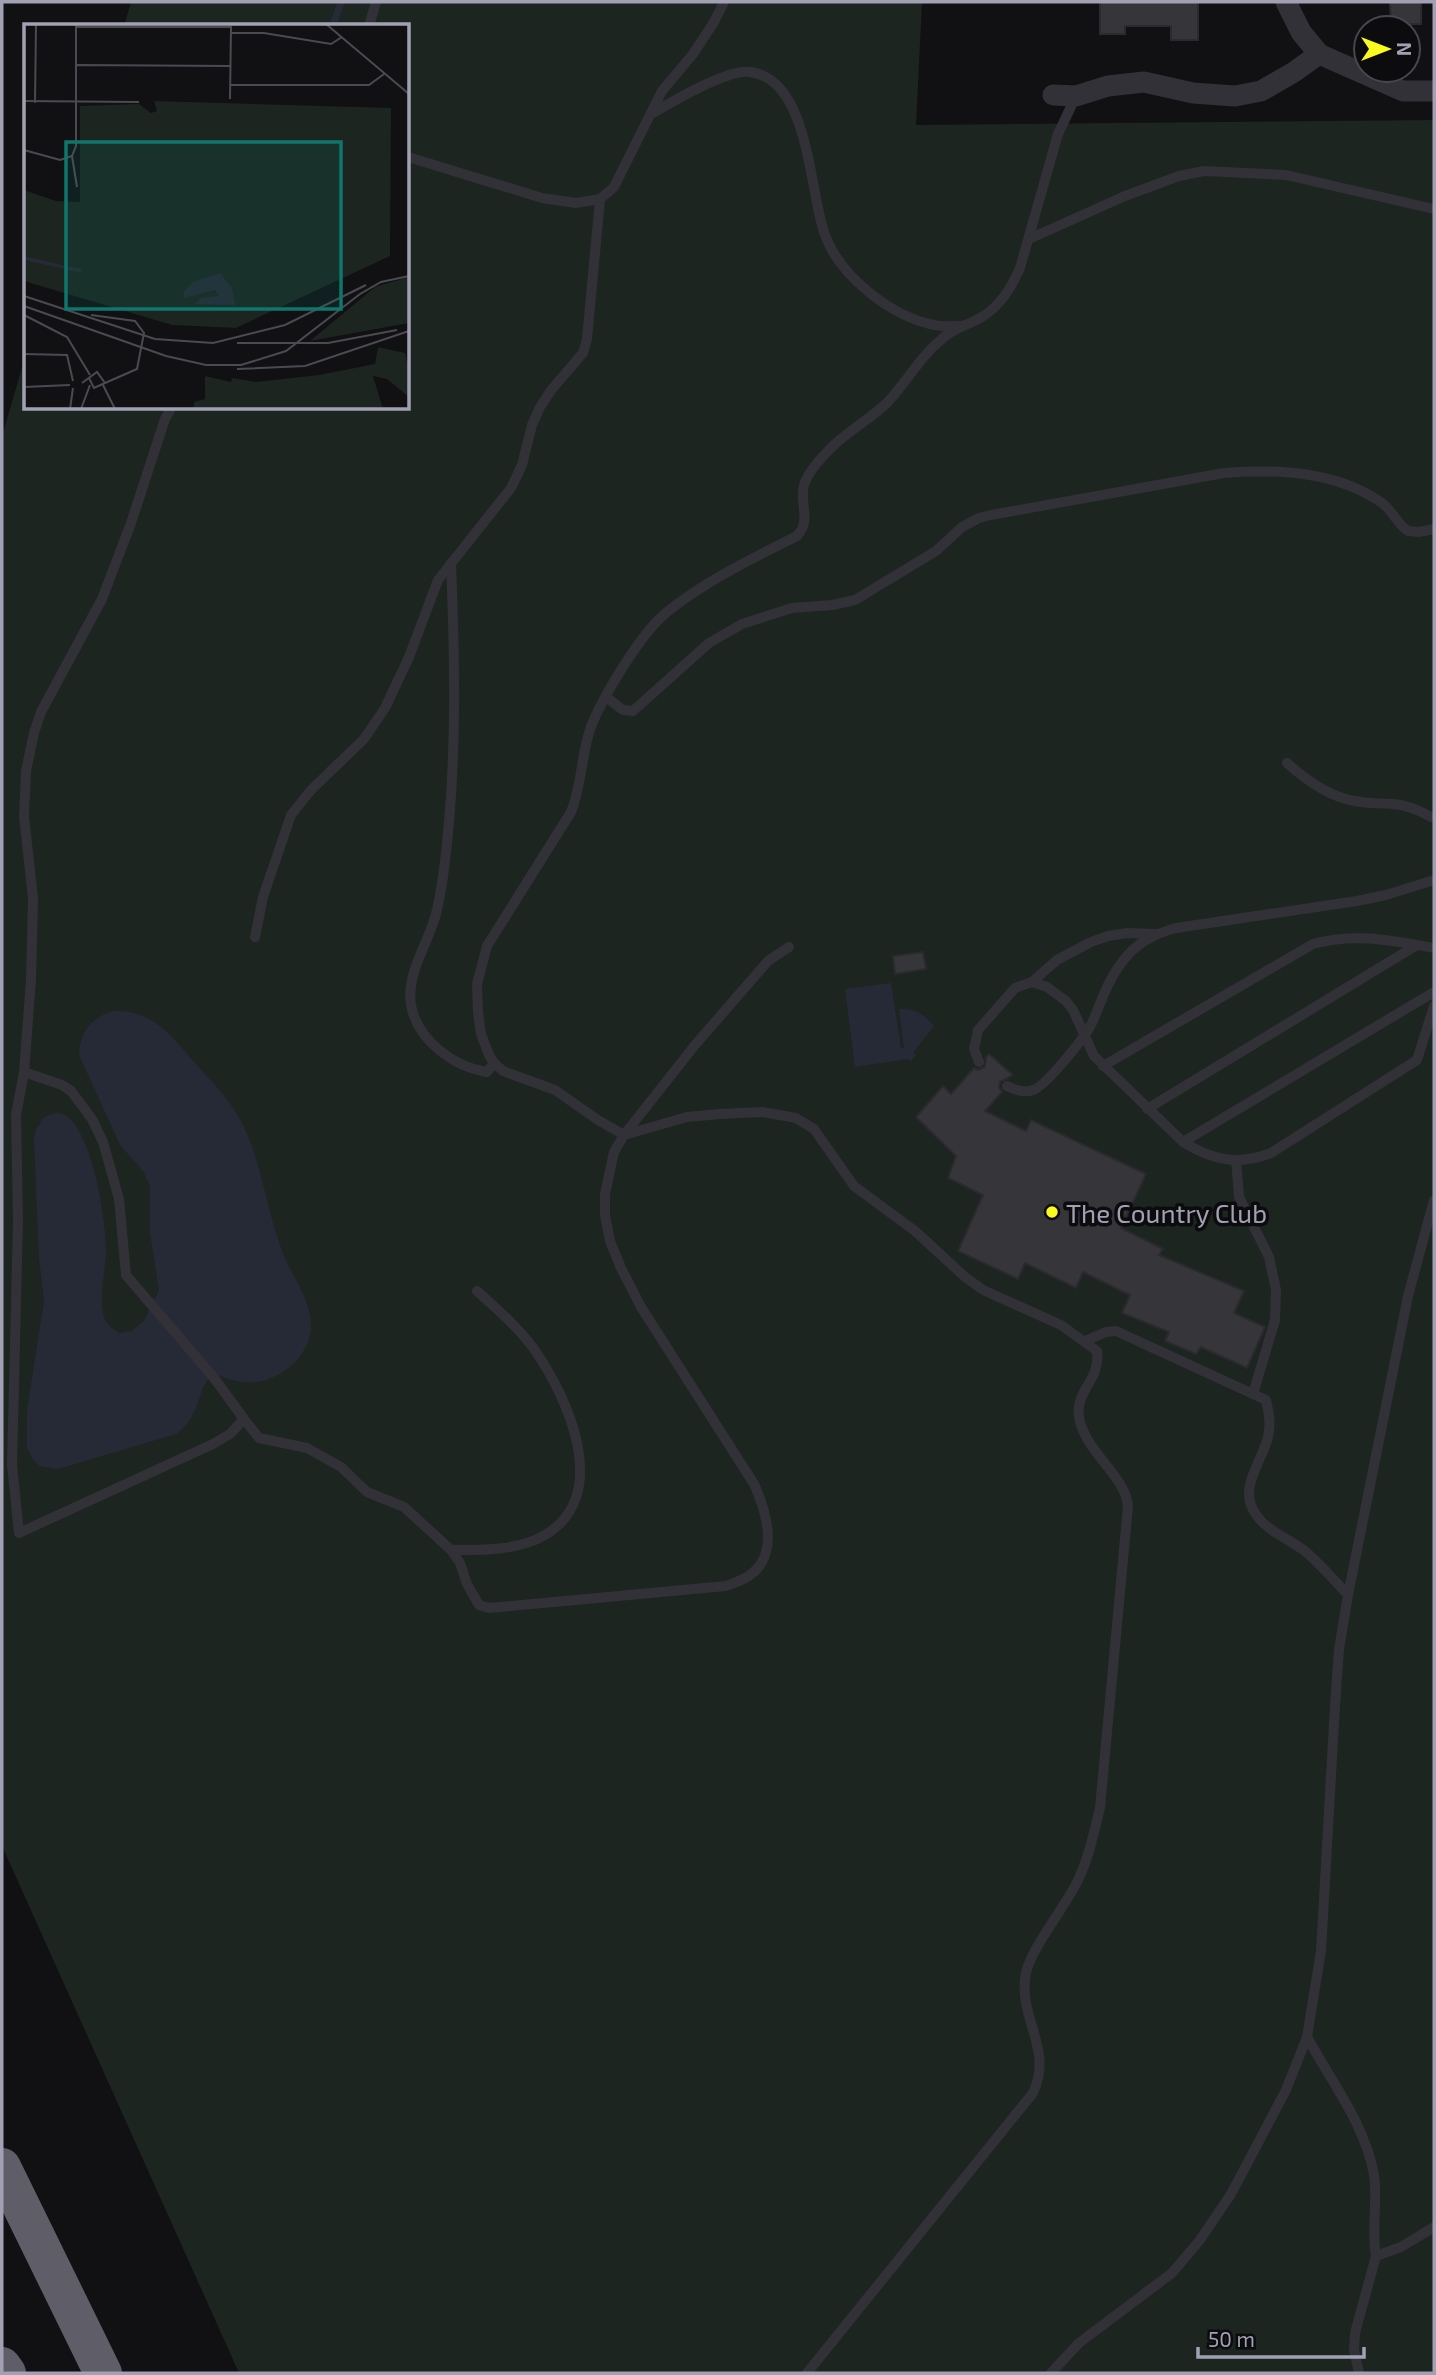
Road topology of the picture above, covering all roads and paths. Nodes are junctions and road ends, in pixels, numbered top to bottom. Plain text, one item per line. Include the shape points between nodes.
1 (376, 2) edge
2 (724, 2) edge
3 (1286, 2) edge
4 (370, 24) edge
5 (1319, 54) junction
6 (1434, 91) edge
7 (1053, 95) dead end
8 (1076, 96) junction
9 (652, 114) junction
10 (410, 158) edge
11 (600, 200) junction
12 (1434, 209) edge
13 (1029, 239) junction
14 (960, 326) junction
15 (170, 410) edge
16 (1434, 529) edge
17 (451, 563) junction
18 (606, 697) junction
19 (1287, 763) dead end
20 (1430, 817) dead end
21 (1434, 880) edge
22 (1155, 934) junction
23 (255, 937) dead end
24 (1417, 945) junction
25 (789, 947) dead end
26 (1434, 948) edge
27 (1032, 982) junction
28 (1434, 992) edge
29 (1434, 1006) edge
30 (1084, 1036) junction
31 (979, 1062) dead end
32 (494, 1063) junction
33 (1103, 1066) junction
34 (24, 1072) junction
35 (1007, 1086) dead end
36 (1147, 1108) junction
37 (624, 1135) junction
38 (1183, 1142) junction
39 (1236, 1160) junction
40 (1434, 1200) edge
41 (477, 1291) dead end
42 (1085, 1341) junction
43 (1254, 1394) junction
44 (244, 1419) junction
45 (451, 1550) junction
46 (1348, 1595) junction
47 (1307, 2037) junction
48 (2, 2167) edge
49 (1434, 2227) edge
50 (1376, 2256) junction
51 (2, 2366) edge
52 (7, 2373) edge
53 (103, 2373) edge
54 (807, 2373) edge
55 (1051, 2373) edge
56 (1359, 2373) edge

1 - 4 lane
2 - 9 lane via 693,54 662,91
3 - 5 street via 1301,33
5 - 6 street via 1403,91
5 - 8 street via 1261,91 1235,96 1144,82
7 - 8 street
8 - 13 lane via 1058,134
9 - 11 lane via 614,187
9 - 14 lane via 727,74 747,71 765,75 793,110 807,147 824,234 840,260 862,286 891,309 934,325
10 - 11 lane via 542,198 576,203
11 - 17 lane via 583,353 540,407 511,488
12 - 13 lane via 1286,175 1204,171 1125,195
13 - 14 lane via 1012,286 1000,303
14 - 18 lane via 944,336 887,402 813,469 803,494 804,527 797,536 721,576 667,612 650,629
15 - 34 lane via 102,599 34,733 24,816 33,900
16 - 18 lane via 1408,531 1382,503 1336,481 1265,471 1224,473 991,515 962,527 936,551 855,600 792,608 741,624 709,643 633,711
17 - 23 lane via 438,580 385,708 364,739 291,815
17 - 32 lane via 454,642 449,820 436,913 413,976 411,1005 422,1031 448,1057 466,1068 487,1072
18 - 32 lane via 591,727 579,794 571,812 484,951 477,984 478,1012 481,1034
19 - 20 lane via 1339,796 1402,804
21 - 22 lane via 1357,901
22 - 27 lane via 1108,936 1073,949
22 - 30 lane via 1122,961
24 - 26 lane
24 - 33 lane via 1352,937 1313,944
24 - 36 lane
25 - 37 lane via 768,961
27 - 30 lane via 1066,1001
27 - 31 lane via 1015,988 978,1030 974,1049
28 - 38 lane
29 - 39 lane via 1417,1060 1271,1153
30 - 33 lane
30 - 35 lane via 1041,1086 1024,1091
32 - 37 lane via 503,1072 555,1090
33 - 36 lane
34 - 44 lane via 71,1091 92,1119 119,1199 126,1275
34 - 44 lane via 16,1115 12,1465 19,1533 213,1444
36 - 38 lane
37 - 42 lane via 687,1117 762,1112 796,1118 826,1143 854,1186 915,1231 965,1277
37 - 45 lane via 614,1152 606,1194 610,1241 641,1307 754,1484 769,1533 764,1558 748,1577 726,1586 489,1608 478,1605
38 - 39 lane via 1211,1157
39 - 43 lane via 1239,1198 1269,1257 1276,1290 1275,1320
40 - 46 lane via 1408,1296
41 - 45 lane via 532,1347 564,1399 579,1454 579,1478 574,1505 544,1536 493,1549
42 - 43 lane via 1115,1331
42 - 54 lane via 1097,1351 1099,1364 1079,1398 1080,1423 1087,1440 1123,1487 1128,1506 1100,1808 1093,1841 1079,1879 1030,1962 1025,1981 1027,2011 1041,2058 1040,2078 1033,2093
43 - 46 lane via 1266,1400 1270,1418 1249,1492 1255,1514 1305,1551
44 - 45 lane via 259,1438 307,1448 341,1467 367,1492 404,1507
46 - 47 lane via 1339,1649 1321,1951
47 - 50 lane via 1347,2104 1368,2152 1376,2191
47 - 55 lane via 1286,2090 1200,2240 1172,2273 1079,2343
48 - 53 highway
49 - 50 lane
50 - 56 lane via 1355,2333
51 - 52 highway

